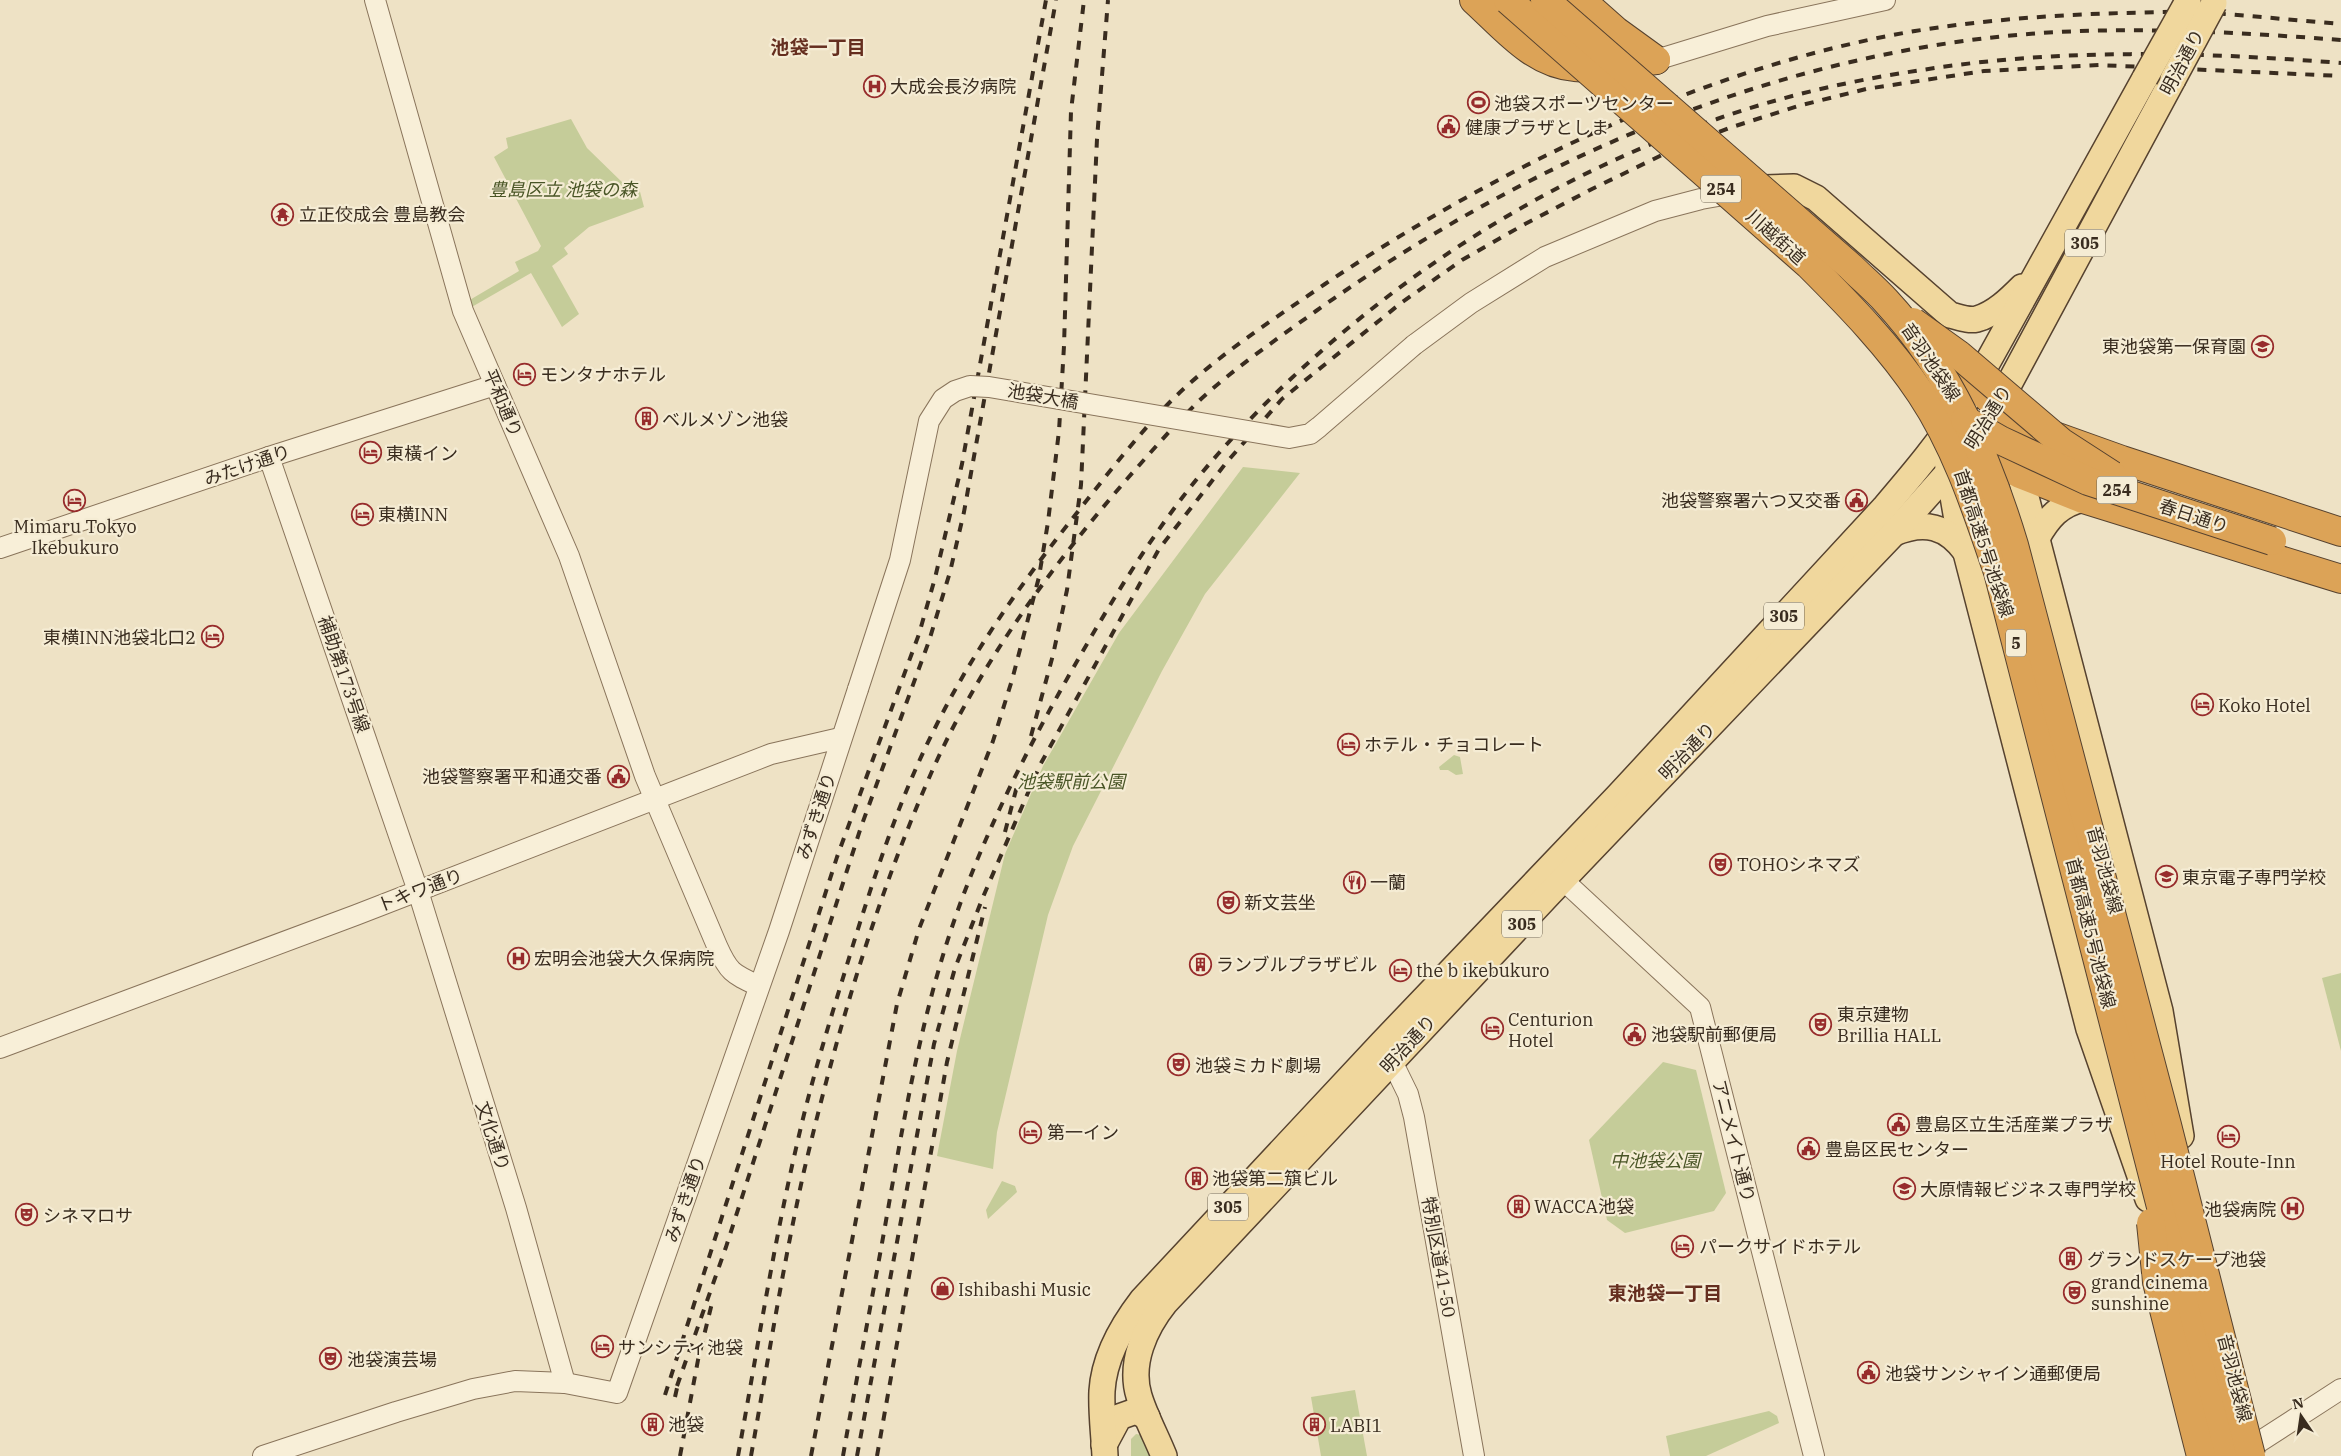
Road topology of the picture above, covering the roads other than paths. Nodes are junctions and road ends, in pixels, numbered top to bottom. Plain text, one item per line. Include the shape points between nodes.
1 (375, 0) edge
2 (1474, 0) edge
3 (1504, 0) edge
4 (1508, 0) edge
5 (1546, 0) edge
6 (1581, 0) edge
7 (1885, 0) edge
8 (2189, 1) edge
9 (2215, 1) edge
10 (1656, 60) junction
11 (1765, 188) junction
12 (1735, 193) junction
13 (2038, 270) junction
14 (1894, 308) junction
15 (496, 385) junction
16 (1989, 393) junction
17 (1921, 396) junction
18 (1962, 434) junction
19 (269, 457) junction
20 (1948, 474) junction
21 (2020, 474) junction
22 (2083, 500) junction
23 (2341, 532) edge
24 (1894, 533) junction
25 (2274, 535) junction
26 (2037, 538) junction
27 (0, 548) edge
28 (2341, 548) edge
29 (1966, 552) junction
30 (2341, 564) edge
31 (2341, 579) edge
32 (858, 689) joint
33 (840, 738) junction
34 (654, 799) junction
35 (1563, 880) junction
36 (418, 891) junction
37 (759, 986) junction
38 (0, 1048) edge
39 (1387, 1052) junction
40 (2142, 1131) junction
41 (2196, 1224) junction
42 (2160, 1234) junction
43 (565, 1382) junction
44 (2341, 1389) edge
45 (1147, 1417) junction
46 (1104, 1450) edge
47 (296, 1451) edge
48 (2253, 1454) edge
49 (262, 1456) edge
50 (1164, 1456) edge
51 (1474, 1456) edge
52 (1814, 1456) edge
53 (2201, 1456) edge
54 (2217, 1456) edge
55 (2225, 1456) edge

1 - 15 street, 平和通り via 463,311
2 - 10 highway via 1528,50 1560,65 1576,68
3 - 17 highway, 川越街道 / 254, bridge via 1806,264 1872,334
4 - 40 highway, 首都高速5号池袋線 / 5, bridge via 1835,291 1901,366 1938,423 1970,491 1998,572
5 - 14 highway, 川越街道 / 254, bridge
5 - 48 highway, 首都高速5号池袋線 / 5, bridge via 1851,267 1886,302 1930,358 1964,414 1991,476 2014,545
6 - 10 highway
7 - 10 street via 1767,26
8 - 13 main road, 明治通り / 305, bridge
9 - 16 main road, 明治通り / 305, bridge via 2173,79
11 - 12 highway
11 - 13 main road via 1794,187 1816,198 1950,315 1977,319 1995,310
11 - 16 highway
12 - 18 highway via 1791,241 1856,307 1906,366 1923,392
12 - 32 street, 池袋大橋, bridge via 1655,211 1545,257 1471,302 1363,387 1320,427 1298,437 1288,438 989,387 970,386 955,390 943,399 929,421 900,560
13 - 16 main road, 明治通り / 305
14 - 16 highway, 川越街道 / 254, bridge via 1960,355
14 - 18 main road, 音羽池袋線, bridge via 1949,383
15 - 19 street, みたけ通り
15 - 34 street, 平和通り via 569,556
16 - 18 main road, 明治通り / 305
16 - 21 main road
16 - 23 highway via 2027,426
16 - 25 highway, 春日通り / 254, bridge via 2115,477
17 - 18 highway, 川越街道 / 254, bridge
17 - 42 main road, 音羽池袋線, bridge via 1955,460 1992,561
18 - 20 main road, 明治通り / 305
18 - 21 highway
18 - 25 highway, 春日通り / 254, bridge via 2000,440 2088,481
18 - 39 main road, 明治通り / 305 via 1884,508
18 - 41 main road, 音羽池袋線, bridge via 1986,461 2015,546 2083,785
19 - 27 street, みたけ通り
19 - 36 street, 補助第173号線
20 - 24 main road, 明治通り / 305
20 - 29 main road
21 - 22 highway
21 - 26 main road
22 - 26 main road via 2066,504 2058,510
22 - 31 highway
24 - 29 main road via 1924,526 1939,529 1956,539
24 - 35 main road, 明治通り / 305
25 - 28 highway, 春日通り / 254
25 - 30 highway, 春日通り / 254
26 - 29 main road via 2017,528 1997,530 1978,540
26 - 41 main road via 2160,1011
29 - 42 main road via 2089,1029
32 - 33 street, みずき通り
33 - 34 street, トキワ通り via 771,754
33 - 37 street, みずき通り
34 - 36 street, トキワ通り
34 - 37 street, 平和通り via 726,968
35 - 39 main road, 明治通り / 305
35 - 52 street, アニメイト通り via 1700,1007
36 - 38 street, トキワ通り
36 - 43 street, 文化通り via 516,1208
37 - 43 street, みずき通り via 617,1393
39 - 45 main road, 明治通り / 305 via 1155,1316 1141,1345 1136,1372 1139,1396
39 - 46 main road, 明治通り / 305 via 1152,1288 1130,1315 1104,1374
39 - 51 street, 特別区道41-50 via 1408,1094 1414,1117
40 - 53 highway, bridge via 2157,1282
40 - 55 highway, 首都高速5号池袋線 / 5, bridge
41 - 48 main road, 音羽池袋線
42 - 54 main road, 音羽池袋線
43 - 47 street, みずき通り via 515,1381 474,1389
44 - 48 street
45 - 46 main road via 1136,1411 1119,1418
45 - 50 main road, 明治通り / 305
47 - 49 street, みずき通り

